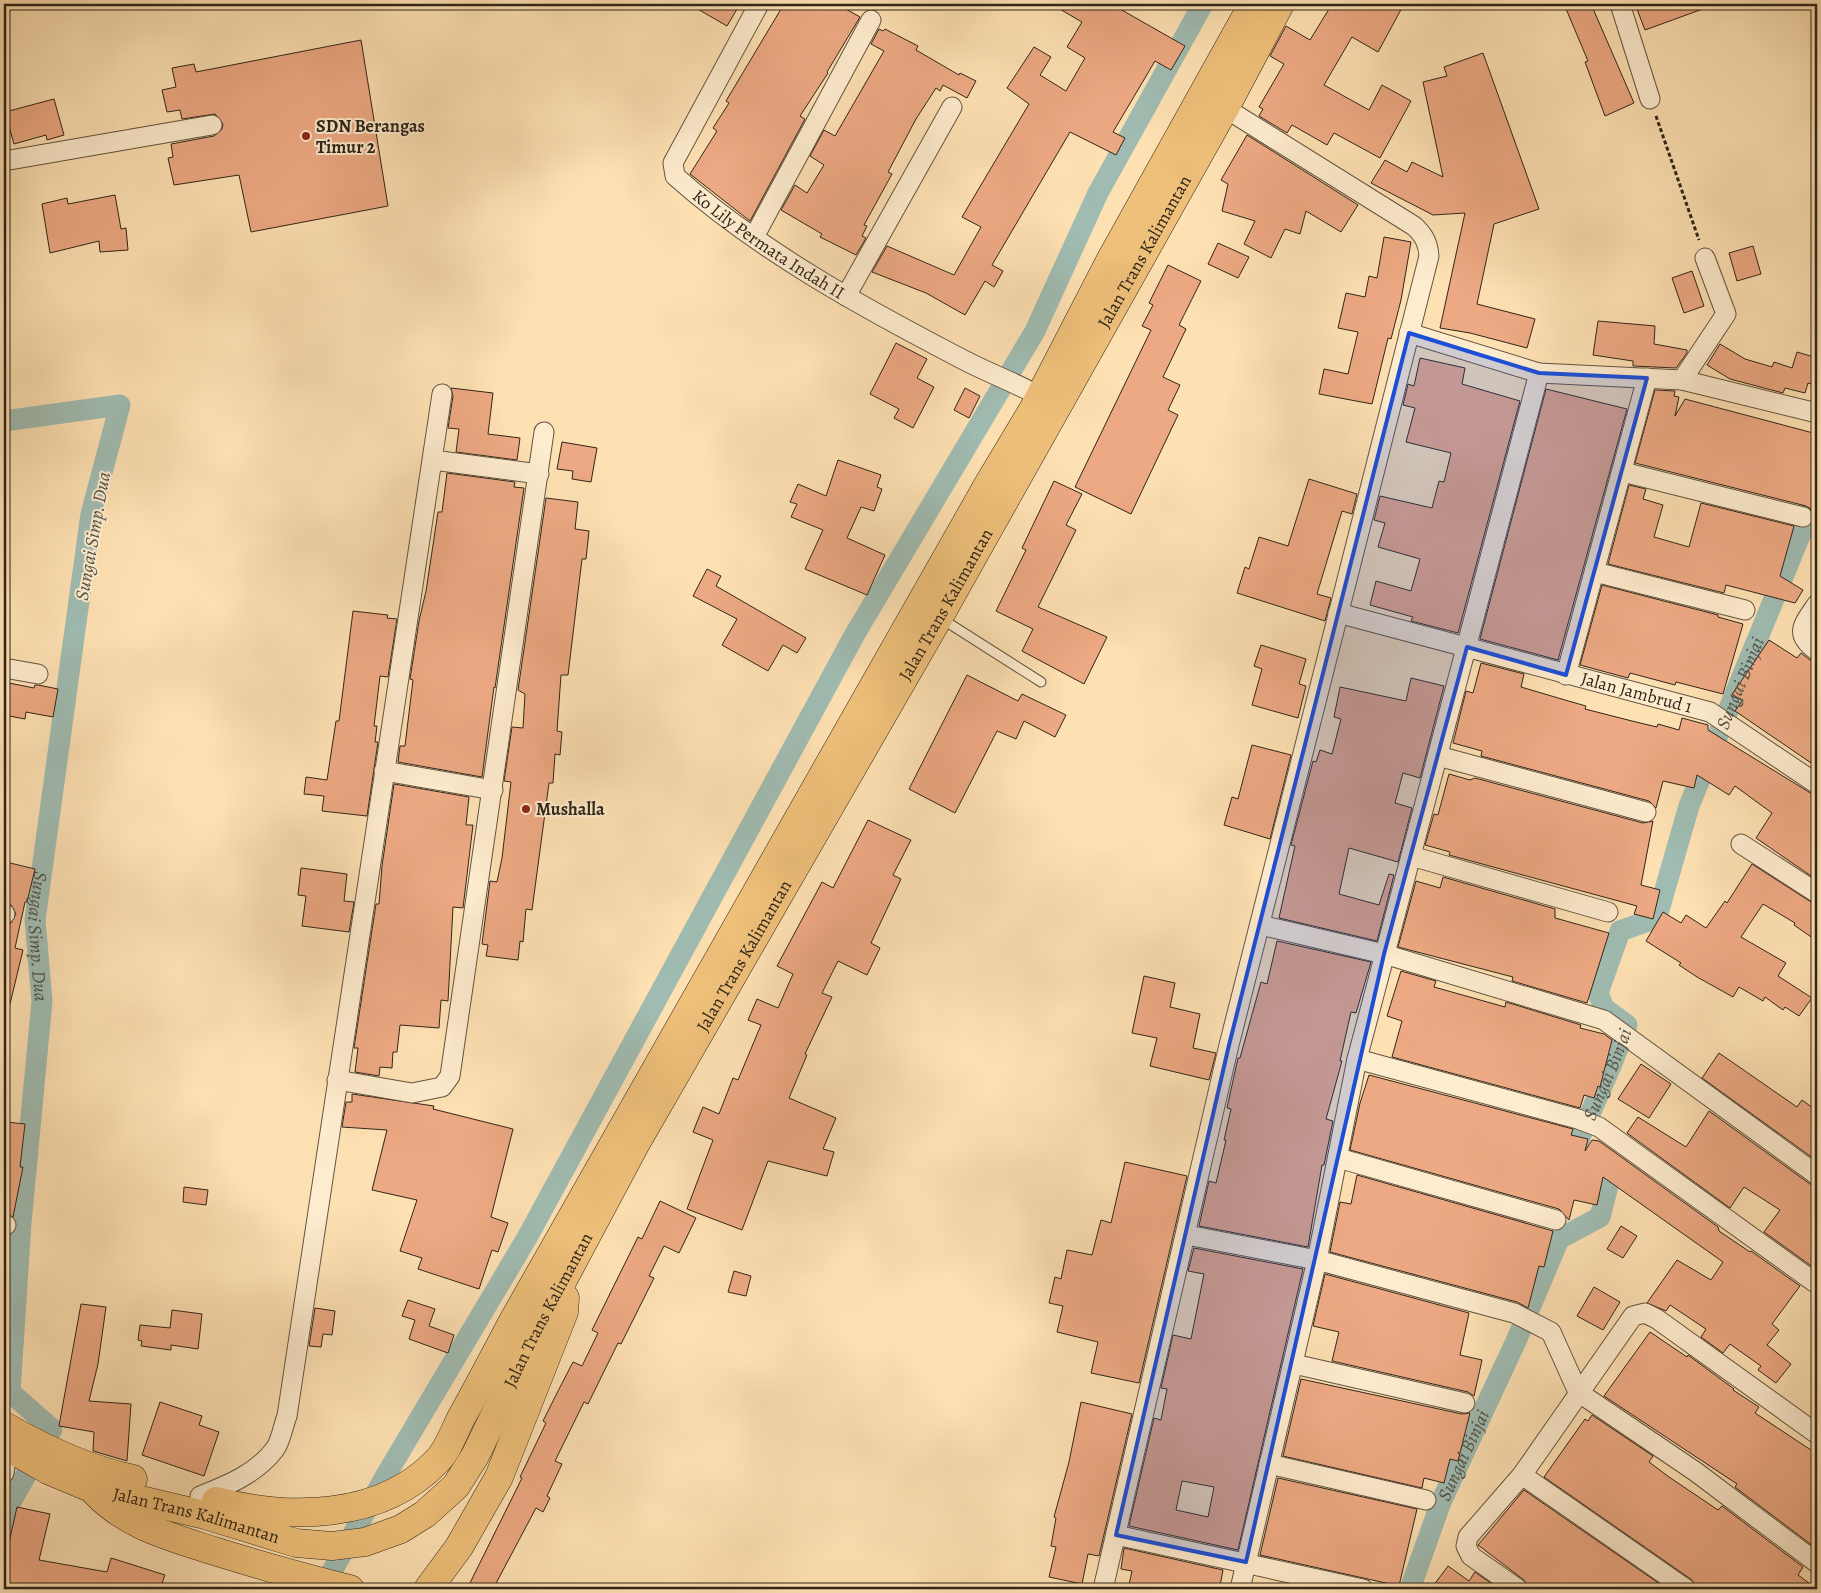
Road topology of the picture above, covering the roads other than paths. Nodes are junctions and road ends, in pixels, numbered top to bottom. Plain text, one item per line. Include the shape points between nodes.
1 (759, 4) edge
2 (1253, 4) edge
3 (1280, 4) edge
4 (1620, 4) edge
5 (871, 20) dead end
6 (1650, 99) road end
7 (952, 107) dead end
8 (1225, 108) junction
9 (212, 125) dead end
10 (4, 161) edge
11 (754, 237) junction
12 (1705, 258) road end
13 (846, 296) junction
14 (1409, 332) junction
15 (1539, 372) junction
16 (1647, 378) junction
17 (1682, 380) junction
18 (442, 394) dead end
19 (1035, 394) junction
20 (1816, 410) edge
21 (544, 432) dead end
22 (434, 460) junction
23 (1623, 472) junction
24 (539, 474) junction
25 (1803, 518) dead end
26 (1595, 572) junction
27 (1817, 604) edge
28 (1746, 610) dead end
29 (1338, 613) junction
30 (939, 617) junction
31 (1467, 647) junction
32 (1817, 651) edge
33 (4, 668) edge
34 (38, 674) dead end
35 (1566, 675) junction
36 (1041, 682) dead end
37 (1438, 756) junction
38 (384, 771) junction
39 (1817, 784) edge
40 (493, 790) junction
41 (1646, 812) dead end
42 (1741, 844) dead end
43 (1411, 856) junction
44 (1817, 893) edge
45 (1608, 912) dead end
46 (1260, 925) junction
47 (1384, 954) junction
48 (1357, 1059) junction
49 (337, 1080) junction
50 (1338, 1158) junction
51 (1817, 1175) edge
52 (1556, 1220) dead end
53 (1187, 1235) junction
54 (1317, 1260) junction
55 (567, 1271) junction
56 (1817, 1284) edge
57 (1294, 1364) junction
58 (1578, 1392) junction
59 (1465, 1404) dead end
60 (1817, 1434) edge
61 (11, 1447) edge
62 (51, 1461) junction
63 (1269, 1464) junction
64 (1522, 1475) junction
65 (91, 1488) junction
66 (1426, 1500) dead end
67 (205, 1504) junction
68 (1116, 1535) junction
69 (1246, 1562) junction
70 (1817, 1563) edge
71 (350, 1589) edge
72 (428, 1589) edge
73 (1103, 1589) edge
74 (1240, 1589) edge
75 (1363, 1589) edge
76 (1518, 1589) edge
77 (1686, 1589) edge

1 - 11 street, Ko Lily Permata Indah II via 673,163 675,176
2 - 19 highway, Jalan Trans Kalimantan
3 - 8 highway, Jalan Trans Kalimantan
4 - 6 street
5 - 11 street
7 - 13 street
8 - 14 street via 1423,234 1429,256
8 - 30 highway, Jalan Trans Kalimantan
9 - 10 street
11 - 13 street, Ko Lily Permata Indah II
12 - 17 street via 1726,314
13 - 19 street, Ko Lily Permata Indah II via 962,360
14 - 15 street
14 - 29 street
15 - 16 street
15 - 31 street
16 - 17 street
16 - 23 street
17 - 20 street
18 - 22 street
19 - 67 highway, Jalan Trans Kalimantan via 527,1295 439,1460 388,1495 345,1509 272,1512
21 - 24 street
22 - 24 street
22 - 38 street
23 - 25 street
23 - 26 street
24 - 40 street
26 - 28 street
26 - 35 street
27 - 32 street via 1802,632 1804,642
29 - 31 street, Jalan Jambrud 1
29 - 46 street
30 - 36 lane
30 - 55 highway, Jalan Trans Kalimantan via 636,1143
31 - 35 street, Jalan Jambrud 1
31 - 37 street
33 - 34 street
35 - 39 street, Jalan Jambrud 1 via 1710,712
37 - 41 street
37 - 43 street
38 - 40 street
38 - 49 street
40 - 49 street via 450,1076 442,1087 412,1093
42 - 44 street
43 - 45 street
43 - 47 street
46 - 47 street
46 - 53 street via 1229,1044
47 - 48 street
47 - 51 street via 1604,1020
48 - 50 street
48 - 56 street via 1599,1127
49 - 67 street via 287,1416 276,1448 253,1472
50 - 52 street
50 - 54 street
53 - 54 street
53 - 68 street
54 - 57 street
54 - 58 street via 1514,1314 1551,1332
55 - 67 highway, Jalan Trans Kalimantan via 475,1456 456,1486 425,1514 401,1529 365,1542 332,1546 296,1543
55 - 72 highway via 564,1312 499,1477 459,1547
57 - 59 street
57 - 63 street
58 - 60 street via 1627,1321 1645,1313
58 - 64 street
58 - 70 street via 1696,1472
61 - 62 highway, Jalan Trans Kalimantan
62 - 65 highway, Jalan Trans Kalimantan
62 - 67 highway, Jalan Trans Kalimantan via 121,1477
63 - 66 street
63 - 69 street
64 - 76 street via 1466,1542 1471,1556
64 - 77 street
65 - 67 highway, Jalan Trans Kalimantan
65 - 71 highway via 112,1508 152,1531 287,1574
68 - 69 street
68 - 73 street
69 - 74 street
69 - 75 street

